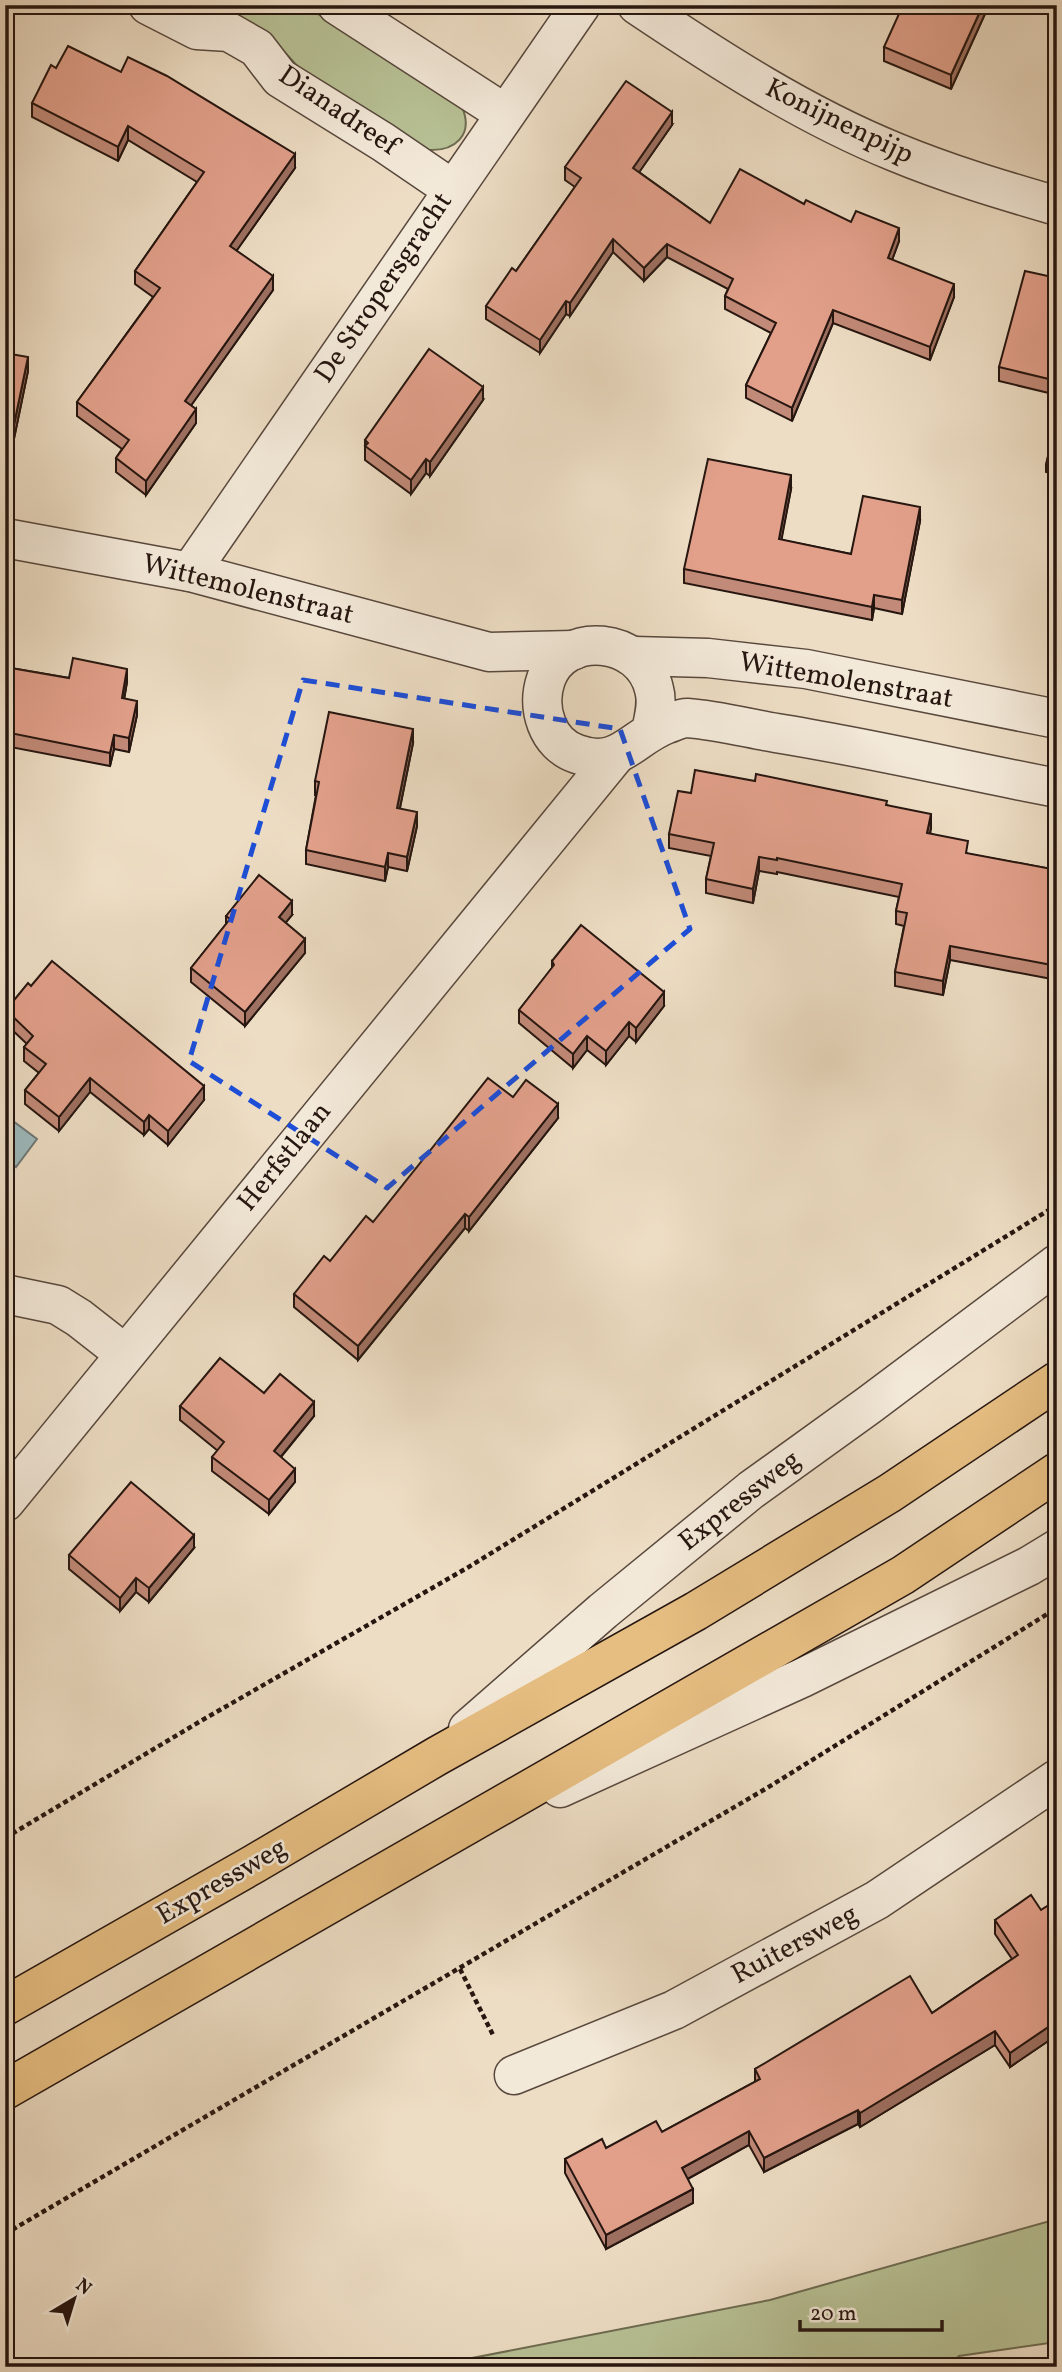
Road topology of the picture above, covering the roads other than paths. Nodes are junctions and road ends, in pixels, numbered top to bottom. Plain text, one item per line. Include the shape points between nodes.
1 (148, 5) edge
2 (337, 5) edge
3 (581, 5) edge
4 (637, 5) edge
5 (504, 113) junction
6 (452, 189) junction
7 (1057, 206) edge
8 (5, 538) edge
9 (190, 572) junction
10 (574, 650) junction
11 (489, 652) junction
12 (634, 656) junction
13 (541, 705) junction
14 (1057, 719) edge
15 (651, 731) junction
16 (557, 742) junction
17 (614, 757) junction
18 (1057, 788) edge
19 (566, 814) junction
20 (1057, 1264) edge
21 (5, 1294) edge
22 (125, 1354) junction
23 (1057, 1381) edge
24 (1057, 1472) edge
25 (5, 1502) edge
26 (1057, 1549) edge
27 (437, 1756) junction
28 (1057, 1779) edge
29 (414, 1855) junction
30 (5, 2006) edge
31 (514, 2075) road end
32 (5, 2090) edge

1 - 6 street, Dianadreef via 197,30 229,32 257,48 280,78
2 - 5 street
3 - 5 street, De Stropersgracht
4 - 7 street, Konijnenpijp via 769,89 832,123 952,174
5 - 6 street, De Stropersgracht
6 - 9 street, De Stropersgracht
8 - 9 street, Wittemolenstraat
9 - 11 street, Wittemolenstraat
10 - 11 street, Wittemolenstraat
10 - 12 street via 597,644
10 - 13 street via 546,678
11 - 13 street
12 - 14 street, Wittemolenstraat via 708,658 806,669
12 - 15 street via 648,671 655,690
13 - 16 street
15 - 17 street
15 - 18 street via 684,718
16 - 17 street via 593,759
16 - 19 street via 569,770
17 - 19 street, Herfstlaan
19 - 22 street, Herfstlaan
20 - 27 street, Expressweg via 751,1490
21 - 22 street via 58,1305
22 - 25 street, Herfstlaan
23 - 27 highway, Expressweg via 890,1493 730,1590
24 - 29 highway via 903,1575
26 - 29 street via 802,1678
27 - 30 highway, Expressweg
28 - 31 street, Ruitersweg via 877,1900 674,2010
29 - 32 highway

